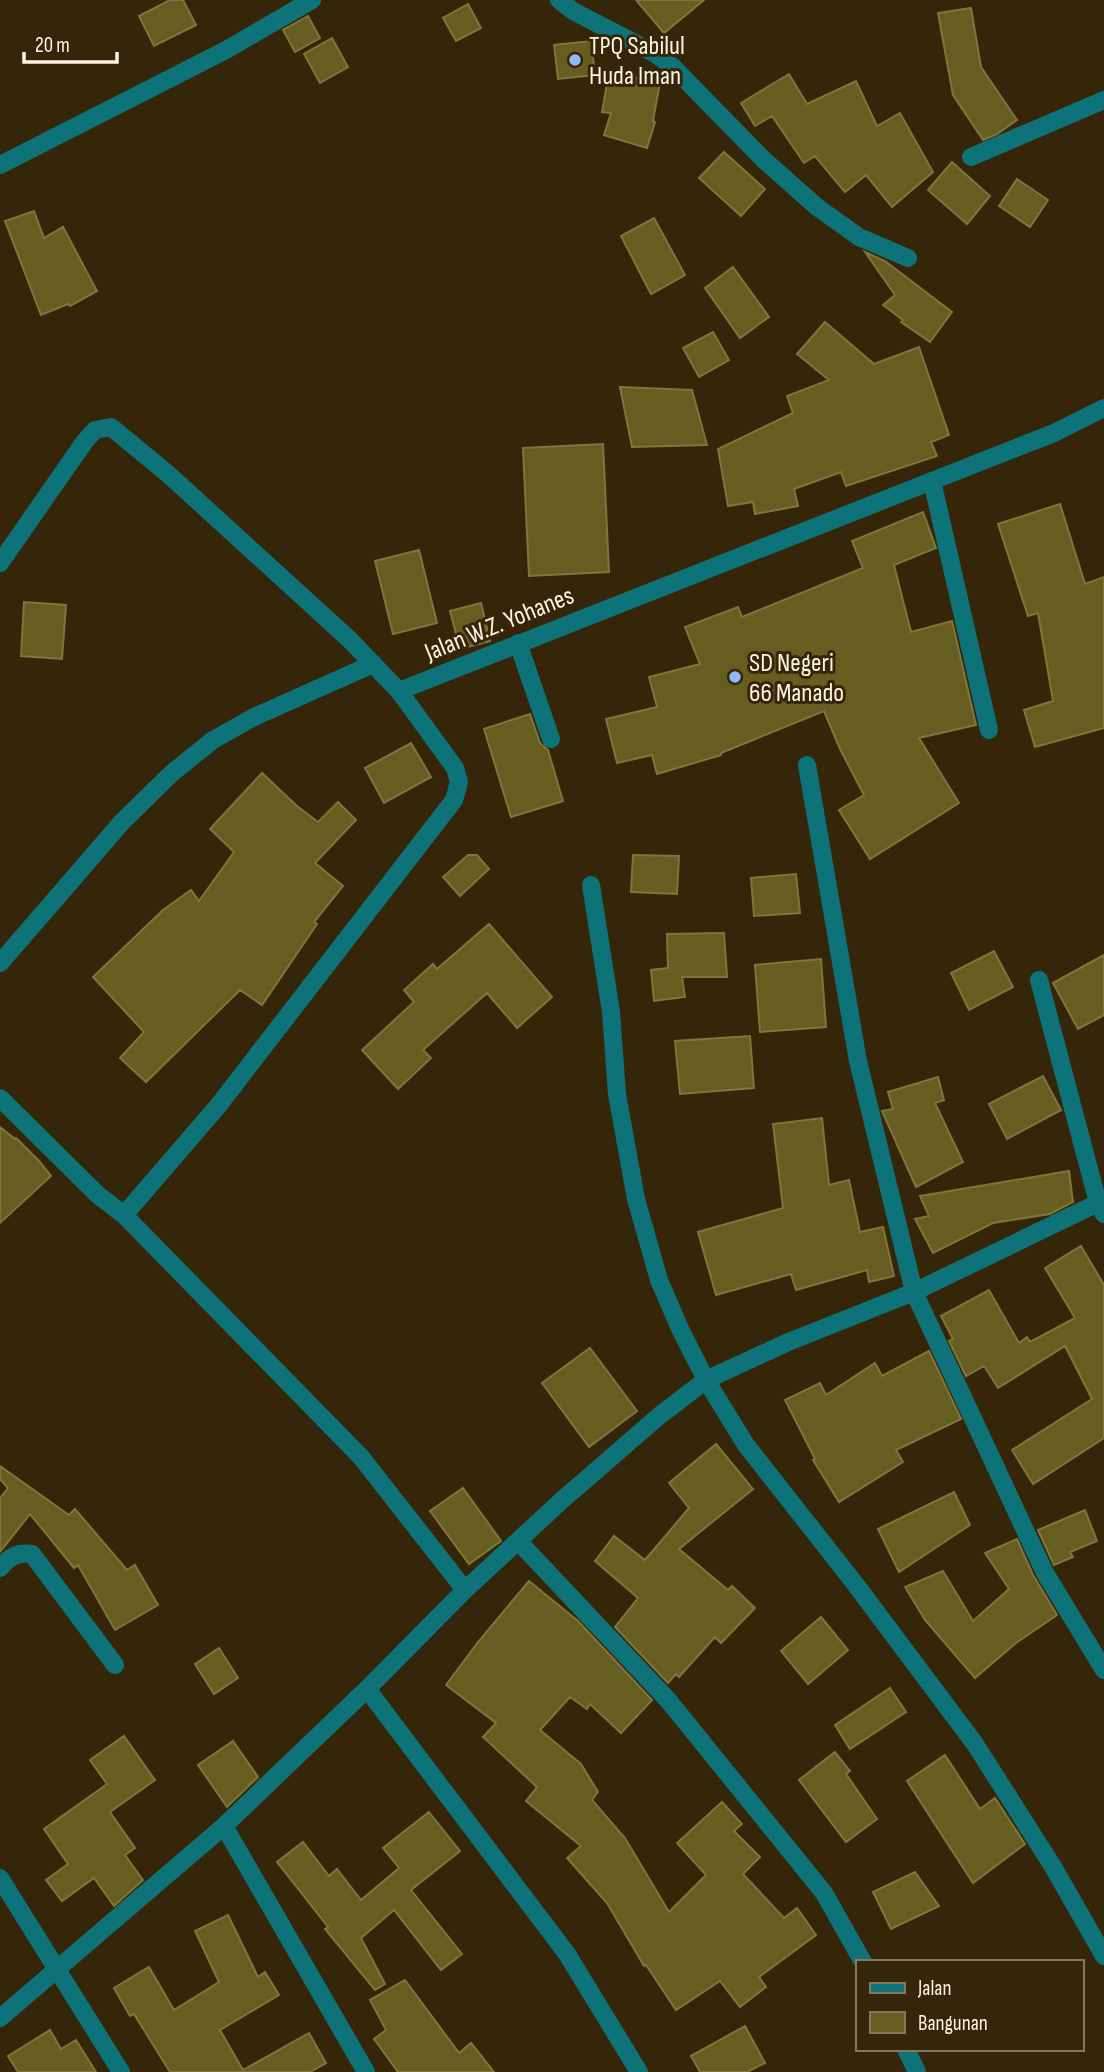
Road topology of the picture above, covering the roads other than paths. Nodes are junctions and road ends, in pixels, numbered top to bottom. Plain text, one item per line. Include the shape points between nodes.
1 (312, 0) edge
2 (559, 0) edge
3 (1104, 100) edge
4 (971, 157) dead end
5 (0, 165) edge
6 (908, 258) dead end
7 (1104, 408) edge
8 (932, 481) junction
9 (0, 563) edge
10 (518, 643) junction
11 (373, 664) junction
12 (399, 691) junction
13 (989, 730) dead end
14 (551, 739) dead end
15 (807, 765) dead end
16 (591, 886) dead end
17 (0, 963) edge
18 (1039, 980) dead end
19 (0, 1098) edge
20 (1102, 1206) edge
21 (124, 1215) junction
22 (914, 1292) junction
23 (706, 1380) junction
24 (518, 1541) junction
25 (0, 1568) edge
26 (465, 1590) junction
27 (116, 1665) dead end
28 (1104, 1670) edge
29 (367, 1689) junction
30 (224, 1826) junction
31 (0, 1878) edge
32 (1104, 1956) edge
33 (862, 1960) edge
34 (57, 1968) junction
35 (0, 2018) edge
36 (907, 2051) edge
37 (121, 2072) edge
38 (366, 2072) edge
39 (639, 2072) edge
40 (917, 2072) edge

1 - 5 street via 226,50
2 - 6 street via 672,66 817,207 859,237
3 - 4 street
7 - 8 street, Jalan W.Z. Yohanes
8 - 10 street, Jalan W.Z. Yohanes
8 - 13 street
9 - 11 street via 85,441 95,430 111,427
10 - 12 street, Jalan W.Z. Yohanes
10 - 14 street
11 - 12 street
11 - 17 street via 213,740 122,822
12 - 21 street via 455,768 459,782 454,800 218,1105
15 - 22 street via 858,1061
16 - 23 street via 611,1012 617,1094 636,1199 659,1280
18 - 20 street
19 - 21 street via 97,1195
20 - 22 street
21 - 26 street via 361,1457
22 - 23 street
22 - 28 street via 1045,1573
23 - 24 street
23 - 32 street via 746,1445 975,1744
24 - 26 street
24 - 33 street via 668,1700 824,1893
25 - 27 street via 9,1557 32,1554
26 - 29 street
29 - 30 street
29 - 39 street via 567,1954
30 - 34 street
30 - 38 street
31 - 34 street
34 - 35 street
34 - 37 street
36 - 40 street

